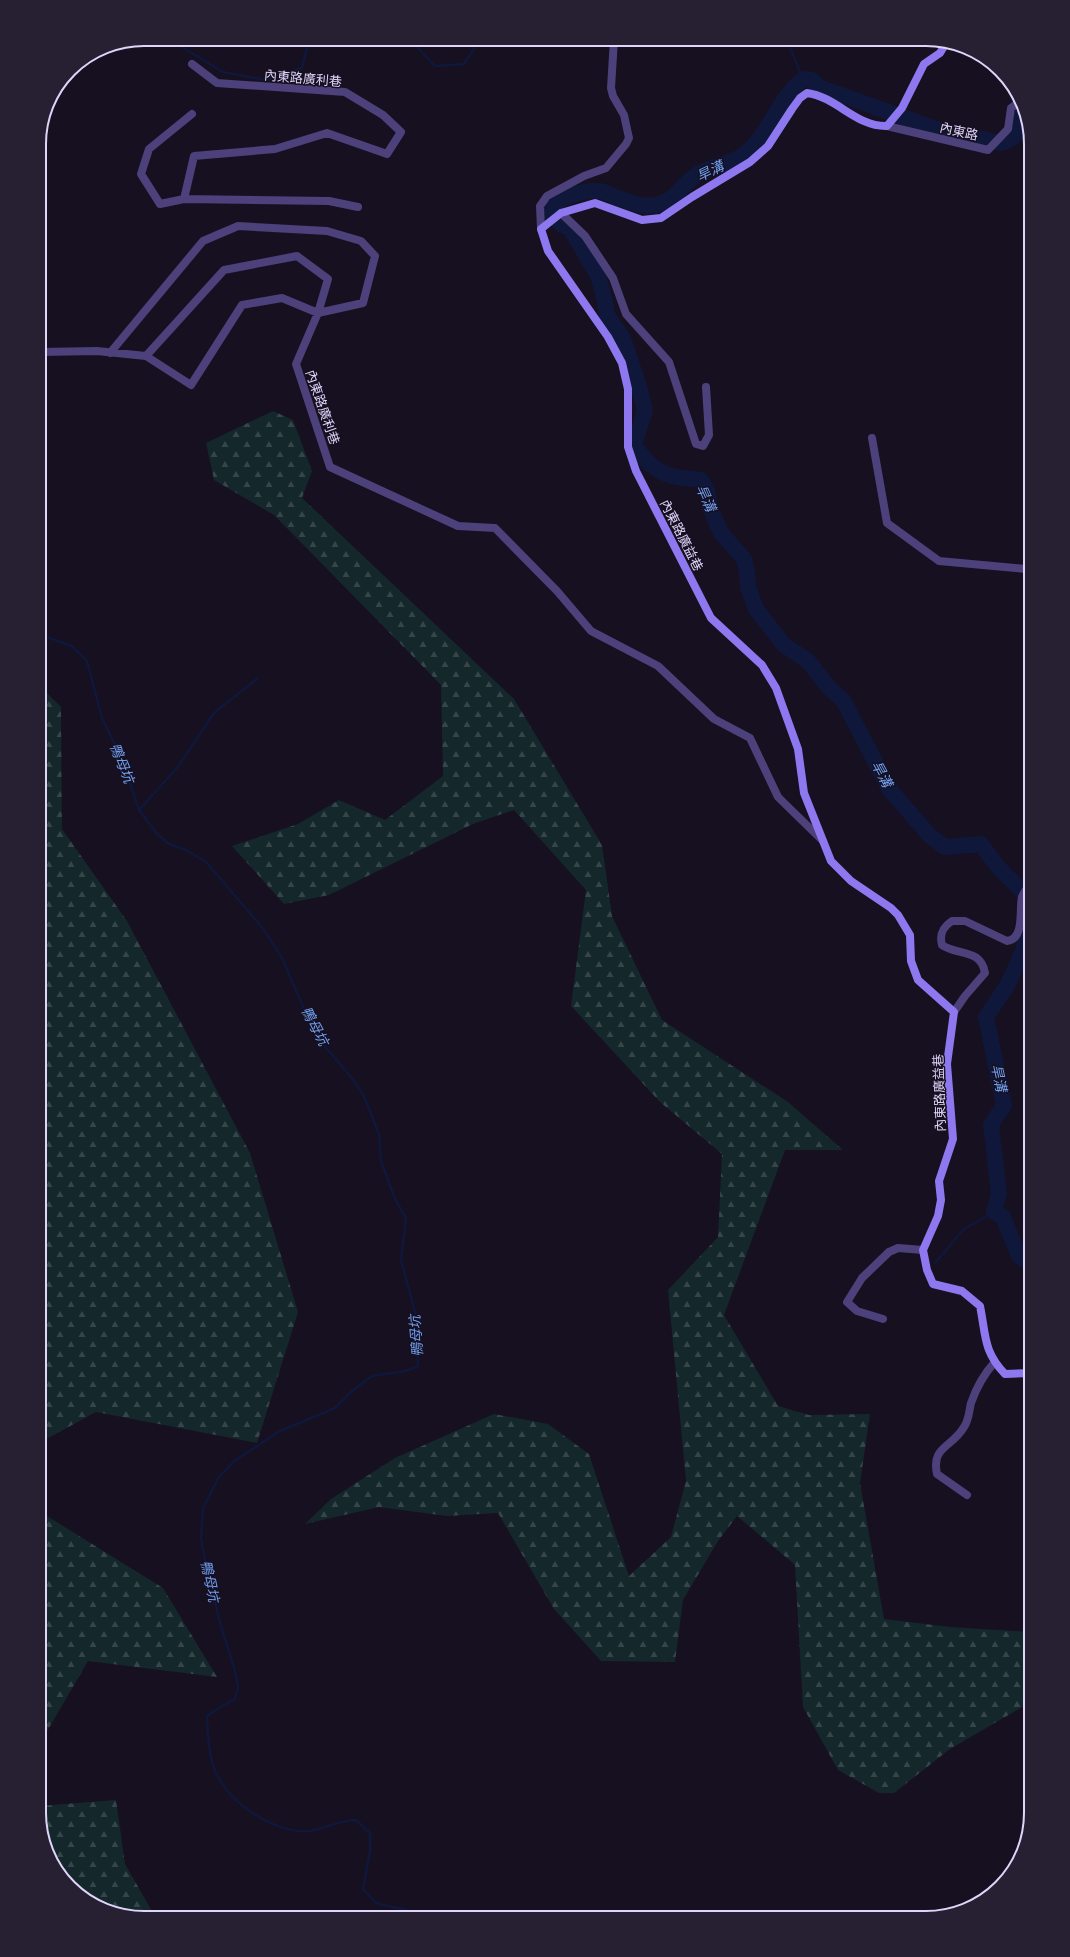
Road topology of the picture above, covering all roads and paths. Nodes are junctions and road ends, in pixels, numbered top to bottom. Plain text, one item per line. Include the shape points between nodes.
1 (614, 46) edge
2 (943, 48) edge
3 (192, 64) dead end
4 (1016, 104) edge
5 (192, 114) dead end
6 (887, 126) junction
7 (184, 199) junction
8 (358, 207) dead end
9 (561, 212) junction
10 (541, 229) junction
11 (318, 313) junction
12 (46, 352) edge
13 (110, 353) junction
14 (146, 356) junction
15 (706, 387) dead end
16 (872, 438) dead end
17 (495, 528) joint
18 (1024, 569) edge
19 (823, 841) junction
20 (1024, 895) edge
21 (954, 1012) junction
22 (923, 1250) junction
23 (883, 1319) dead end
24 (994, 1362) junction
25 (1024, 1373) edge
26 (967, 1495) dead end

1 - 10 street, 內東路廣益巷 via 611,88 624,115 629,138 606,168 584,176 547,196 540,206
2 - 6 street via 924,64 902,108
3 - 7 street, 內東路廣利巷 via 218,83 345,92 383,115 401,132 387,154 327,133 275,149 194,156
4 - 6 street, 內東路 via 1011,108 1008,129 988,150
5 - 7 street via 149,149 141,174 160,204
6 - 9 street via 877,127 859,120 836,104 816,94 807,93 796,103 768,146 750,162 662,218 642,220 595,203
7 - 8 street via 328,201
9 - 10 street
9 - 15 street via 585,236 613,278 626,314 669,362 696,444 703,446 709,434
10 - 19 street, 內東路廣益巷 via 548,252 608,337 622,363 628,389 628,447 636,471 711,618 762,666 776,688 798,749 804,793
11 - 13 street via 363,303 375,256 370,249 361,241 327,231 238,226 203,242
11 - 14 street via 282,298 242,305 191,385
11 - 14 street, 內東路廣利巷 via 328,279 297,256 224,270
11 - 17 street, 內東路廣利巷 via 296,364 330,467 458,526
12 - 13 street
13 - 14 street
16 - 18 street via 887,523 939,561
17 - 19 street, 內東路廣益巷 via 557,591 591,631 658,666 714,719 750,738 778,797
19 - 21 street, 內東路廣益巷 via 830,861 898,915 910,935 911,961 918,980
20 - 21 street via 1020,926 1016,938 1012,941 965,921 952,921 942,930 942,945 948,949 974,955 981,961 985,973
21 - 22 street, 內東路廣益巷 via 947,1064 953,1139 939,1181 941,1200 938,1216
22 - 23 street via 898,1248 889,1252 862,1278 847,1302 857,1311
22 - 24 street via 933,1284 962,1291 980,1306 986,1344
24 - 25 street via 1005,1374
24 - 26 street via 985,1374 965,1426 935,1459 937,1474

